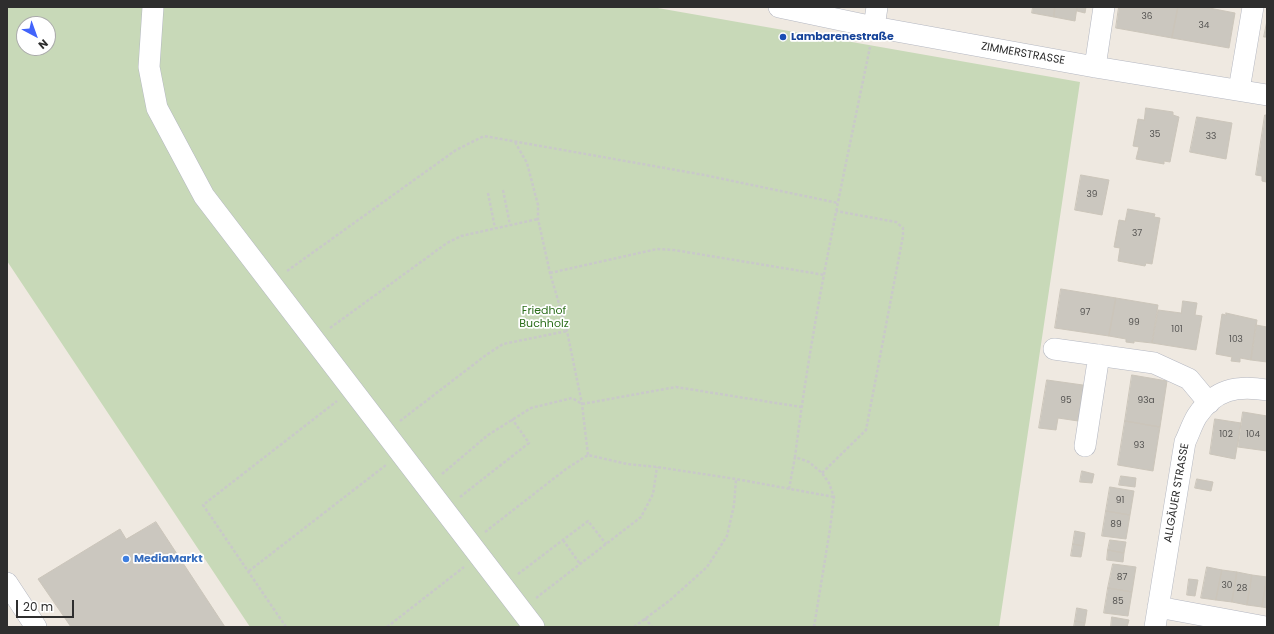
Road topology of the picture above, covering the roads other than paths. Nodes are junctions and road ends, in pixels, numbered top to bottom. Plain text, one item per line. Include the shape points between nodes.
1 (152, 7) edge
2 (779, 7) edge
3 (1104, 7) edge
4 (1253, 7) edge
5 (876, 17) edge
6 (1095, 67) junction
7 (1239, 90) junction
8 (1267, 95) edge
9 (1054, 349) dead end
10 (1100, 355) junction
11 (1267, 390) edge
12 (1209, 403) junction
13 (1085, 446) dead end
14 (7, 583) edge
15 (1156, 617) edge
16 (36, 627) edge
17 (534, 627) edge
18 (1266, 627) edge

1 - 17 street via 149,67 157,108 204,196
2 - 5 street, ZIMMERSTRASSE
3 - 6 street
4 - 7 street
5 - 6 street, ZIMMERSTRASSE
6 - 7 street, ZIMMERSTRASSE
7 - 8 street, ZIMMERSTRASSE
9 - 10 street
10 - 12 street via 1154,363 1189,379
10 - 13 street
11 - 12 street, ALLGÄUER STRASSE via 1234,388 1213,397
12 - 15 street, ALLGÄUER STRASSE via 1197,416 1185,442
14 - 16 street
15 - 18 street

